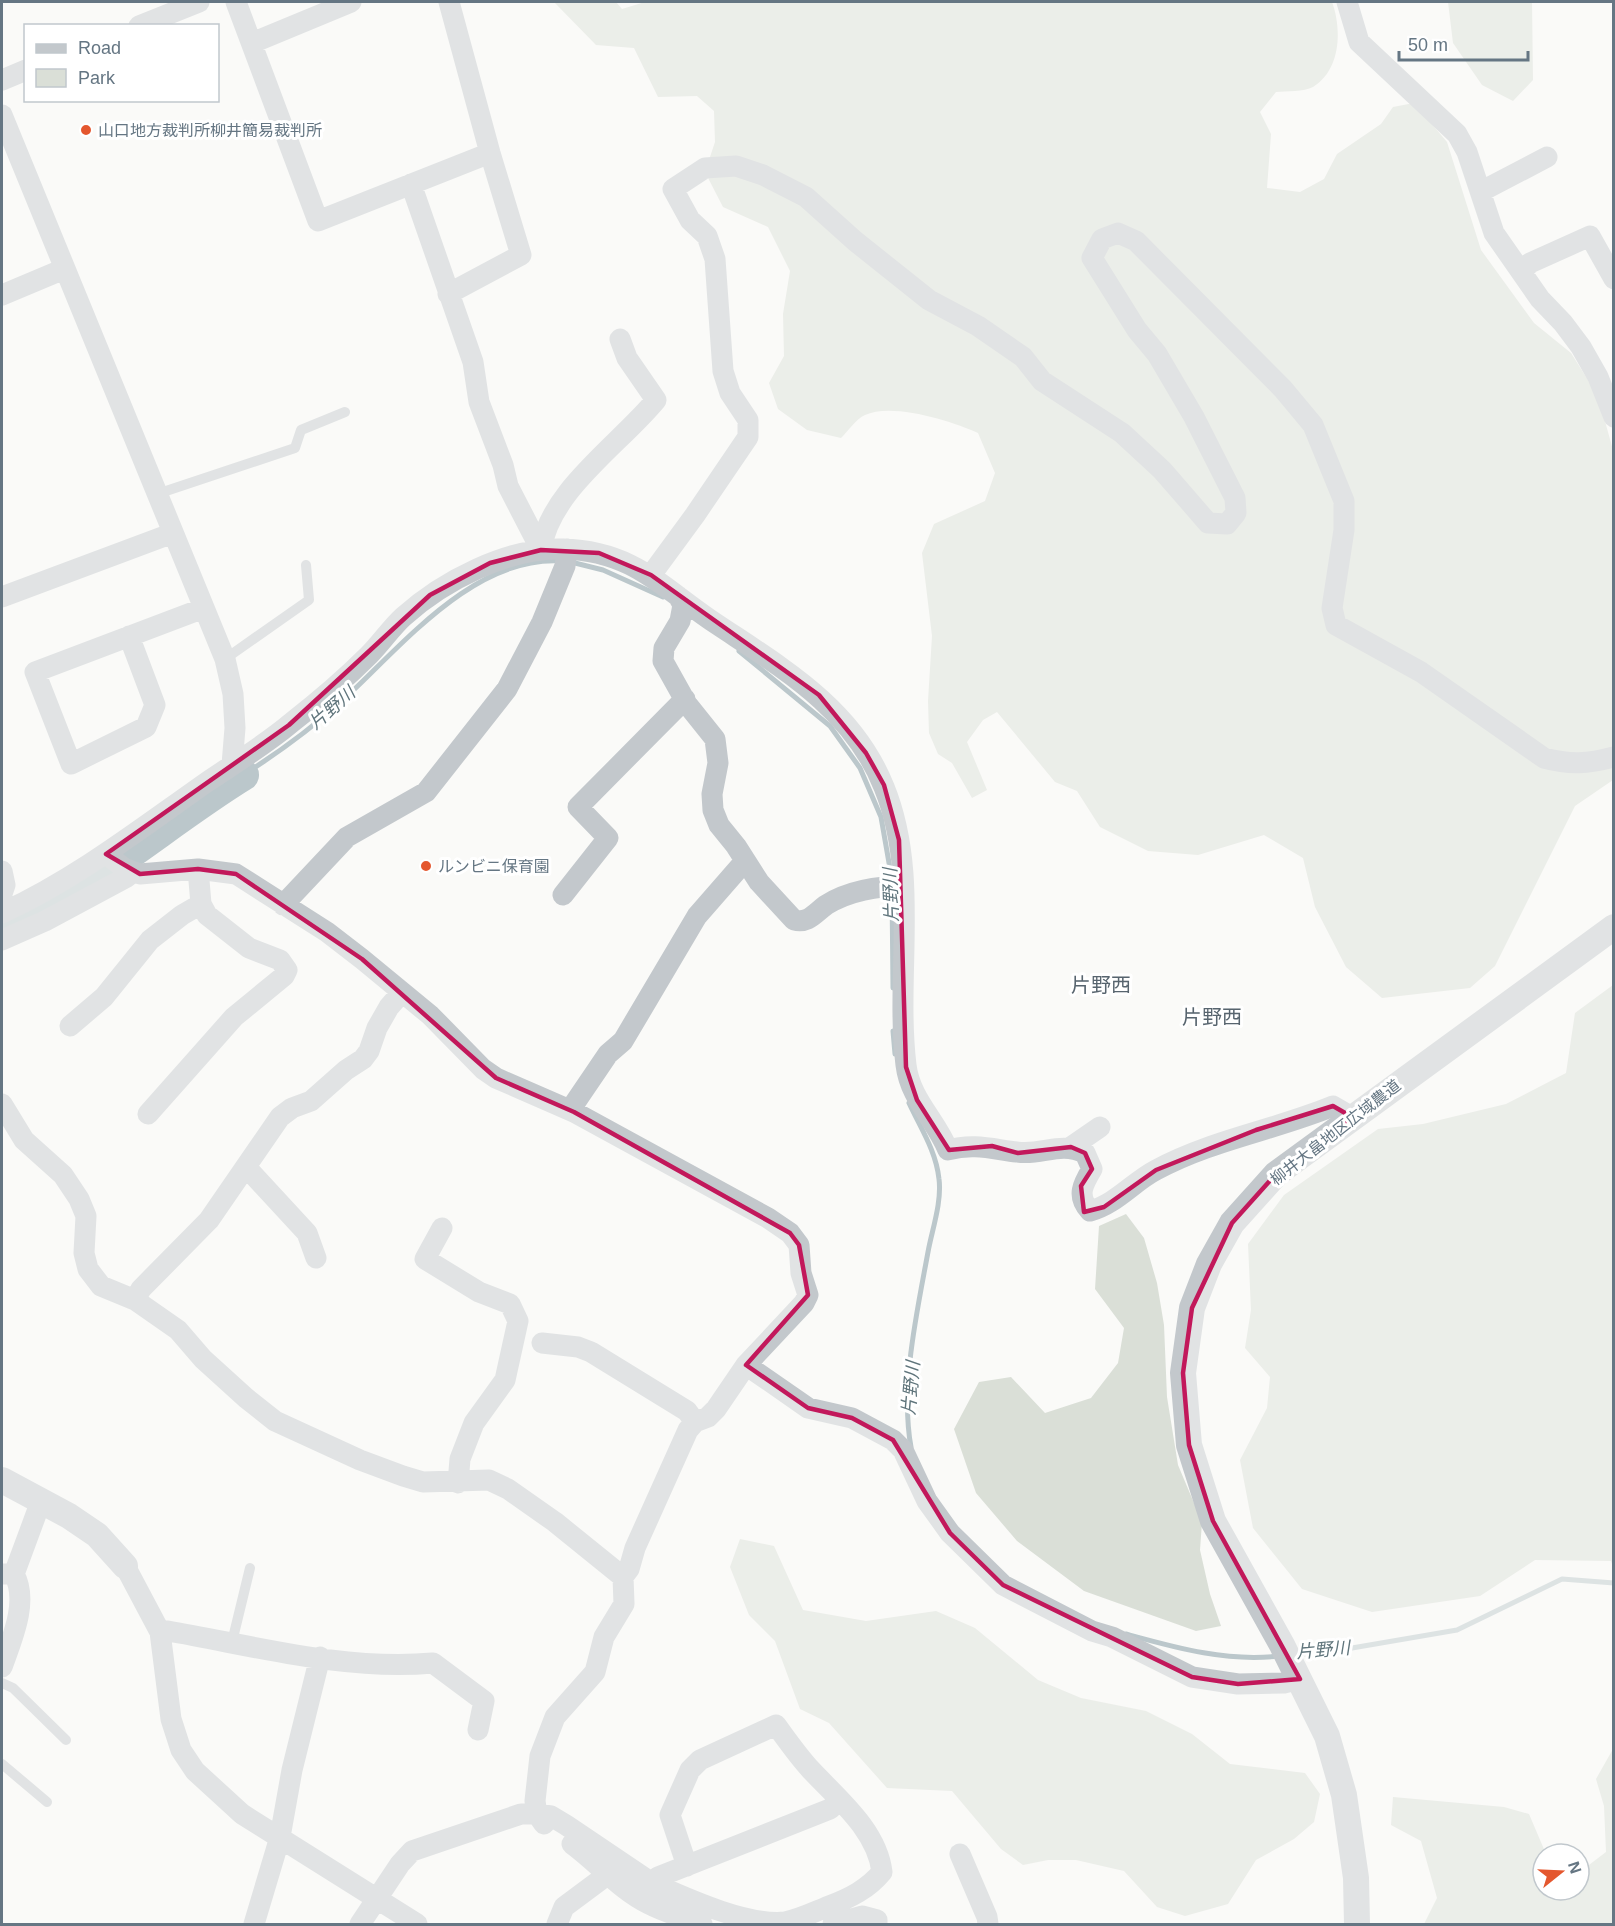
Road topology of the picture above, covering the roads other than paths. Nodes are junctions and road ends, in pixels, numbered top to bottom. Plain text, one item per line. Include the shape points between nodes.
1 (199, 2) edge
2 (236, 2) edge
3 (351, 2) edge
4 (449, 2) edge
5 (1347, 2) edge
6 (144, 24) edge
7 (252, 43) junction
8 (24, 71) edge
9 (2, 80) edge
10 (2, 116) edge
11 (490, 153) junction
12 (1547, 157) dead end
13 (411, 184) junction
14 (1482, 191) junction
15 (64, 270) junction
16 (1521, 272) junction
17 (1614, 279) edge
18 (448, 294) junction
19 (2, 295) edge
20 (620, 339) dead end
21 (1606, 373) edge
22 (345, 412) dead end
23 (1614, 417) edge
24 (157, 494) junction
25 (173, 533) junction
26 (542, 550) junction
27 (566, 557) junction
28 (306, 565) dead end
29 (651, 575) junction
30 (678, 596) junction
31 (2, 597) edge
32 (204, 608) junction
33 (129, 636) junction
34 (225, 659) junction
35 (685, 699) junction
36 (1614, 757) edge
37 (232, 765) junction
38 (745, 861) junction
39 (118, 863) junction
40 (198, 869) junction
41 (2, 871) edge
42 (897, 887) junction
43 (2, 894) edge
44 (563, 895) dead end
45 (201, 904) junction
46 (283, 905) junction
47 (2, 912) edge
48 (1614, 927) edge
49 (2, 940) edge
50 (402, 992) junction
51 (70, 1026) dead end
52 (2, 1104) edge
53 (570, 1110) junction
54 (148, 1114) dead end
55 (1352, 1117) junction
56 (1100, 1126) dead end
57 (1071, 1147) junction
58 (247, 1168) junction
59 (442, 1228) dead end
60 (316, 1258) dead end
61 (135, 1300) junction
62 (542, 1342) dead end
63 (746, 1365) junction
64 (695, 1422) junction
65 (2, 1480) edge
66 (458, 1483) junction
67 (41, 1501) junction
68 (125, 1566) joint
69 (250, 1568) dead end
70 (8, 1574) edge
71 (622, 1576) junction
72 (160, 1632) junction
73 (232, 1642) junction
74 (320, 1658) junction
75 (1291, 1663) junction
76 (2, 1666) edge
77 (2, 1683) edge
78 (478, 1730) dead end
79 (66, 1740) dead end
80 (2, 1764) edge
81 (840, 1800) junction
82 (47, 1802) dead end
83 (537, 1814) junction
84 (280, 1837) junction
85 (960, 1854) dead end
86 (687, 1866) junction
87 (607, 1875) junction
88 (652, 1883) junction
89 (377, 1898) junction
90 (254, 1924) edge
91 (360, 1924) edge
92 (417, 1924) edge
93 (557, 1924) edge
94 (702, 1924) edge
95 (833, 1924) edge
96 (877, 1924) edge
97 (988, 1924) edge
98 (1357, 1924) edge

1 - 6 street
2 - 7 street
3 - 7 street
4 - 11 street
5 - 14 street via 1359,42 1457,134
7 - 13 street via 318,221
8 - 9 street
10 - 15 street
11 - 13 street
11 - 18 street via 521,255
12 - 14 street
13 - 18 street
14 - 16 street via 1494,233
15 - 19 street
15 - 24 street
16 - 17 street via 1530,263 1590,236
16 - 21 street
18 - 26 street via 473,362 479,402 508,486
20 - 26 street via 627,358 656,400 557,507 544,533
21 - 23 street
22 - 24 lane via 302,430 295,448
24 - 25 street
25 - 31 street
25 - 32 street
26 - 27 street
26 - 37 street via 490,563 430,595 290,725
27 - 29 street via 599,553
27 - 46 street via 542,622 507,689 426,792 347,837
28 - 34 lane via 309,600
29 - 30 street
29 - 36 street via 748,437 748,420 730,393 723,371 715,259 707,236 690,220 673,189 705,168 718,165 763,175 806,197 929,300 987,332 1023,357 1042,381 1122,433 1162,470 1208,523 1227,524 1236,513 1235,498 1194,417 1092,258 1102,240 1118,233 1136,241 1283,389 1313,425 1344,501 1344,530 1332,608 1336,625 1421,672 1544,758 1577,764
30 - 35 street via 682,605 680,621 664,648 663,662
30 - 42 street via 785,668 819,695 844,722 884,785 899,840
32 - 33 street
32 - 34 street
33 - 33 street via 35,672 71,764 146,727 155,705
34 - 37 street via 236,728
35 - 38 street via 715,739 719,752 713,810
35 - 44 street via 578,807 608,838
37 - 39 street
38 - 42 street via 759,882 794,920 801,922 846,894
38 - 53 street via 698,916 623,1041 608,1054
39 - 40 street via 140,874
39 - 47 street
39 - 49 street via 127,877
40 - 45 street
40 - 46 street via 237,874
41 - 43 street
42 - 57 street via 906,1067 917,1100 948,1150 992,1146 1018,1153
45 - 51 street via 150,940 104,997
45 - 54 street via 207,915 226,927 238,941 280,960 287,970 234,1017
46 - 50 street via 327,932
48 - 55 street, 柳井大畠地区広域農道
50 - 53 street via 459,1041 483,1069 516,1088
50 - 58 street via 389,1007 363,1059 311,1101 280,1117
52 - 61 street via 24,1140 63,1175 79,1199 86,1216 84,1253 88,1269 102,1286
53 - 63 street via 768,1218 790,1233 799,1245 808,1295
55 - 57 street via 1333,1106 1256,1130 1156,1170 1104,1207 1090,1211 1083,1203 1081,1186 1092,1169 1085,1153
55 - 75 street, 柳井大畠地区広域農道 via 1276,1174 1232,1223 1209,1264 1192,1308 1183,1373 1189,1444 1213,1521
56 - 57 street
58 - 60 street via 307,1233
58 - 61 street via 209,1220 141,1289
59 - 66 street via 425,1259 479,1292 510,1304 518,1321 505,1380 474,1423 460,1459
61 - 66 street via 178,1330 214,1370 275,1420 403,1476 423,1482
62 - 64 street via 578,1347 591,1353 687,1411
63 - 64 street via 716,1409
63 - 75 street via 808,1407 852,1419 893,1440 903,1450 927,1501 950,1533 1003,1585 1192,1677 1238,1684 1284,1683
64 - 71 street via 635,1548 629,1569
65 - 67 street
66 - 71 street via 489,1480 508,1489
67 - 68 street via 97,1535
67 - 70 street
68 - 72 street
69 - 73 lane
70 - 76 street via 20,1586 16,1630
71 - 83 street via 624,1604 604,1637 595,1671 555,1717 540,1756
72 - 73 street
72 - 84 street via 171,1719 181,1750 213,1790
73 - 74 street
74 - 78 street via 393,1666 433,1663 484,1701
74 - 84 street
75 - 98 street, 柳井大畠地区広域農道 via 1327,1736 1344,1795 1356,1878
77 - 79 lane via 13,1688
80 - 82 lane
81 - 86 street via 830,1809
81 - 86 street via 776,1725 700,1760 690,1770 670,1815
81 - 88 street via 876,1847 882,1872 871,1886 840,1902 783,1922 762,1922 722,1912
83 - 87 street via 547,1827 591,1858
83 - 88 street via 551,1816
83 - 89 street via 521,1814 412,1851
84 - 89 street
84 - 90 street
85 - 97 street
86 - 88 street
87 - 93 street via 564,1907
87 - 94 street via 648,1904
89 - 91 street
89 - 92 street
95 - 96 street via 862,1916 877,1920

